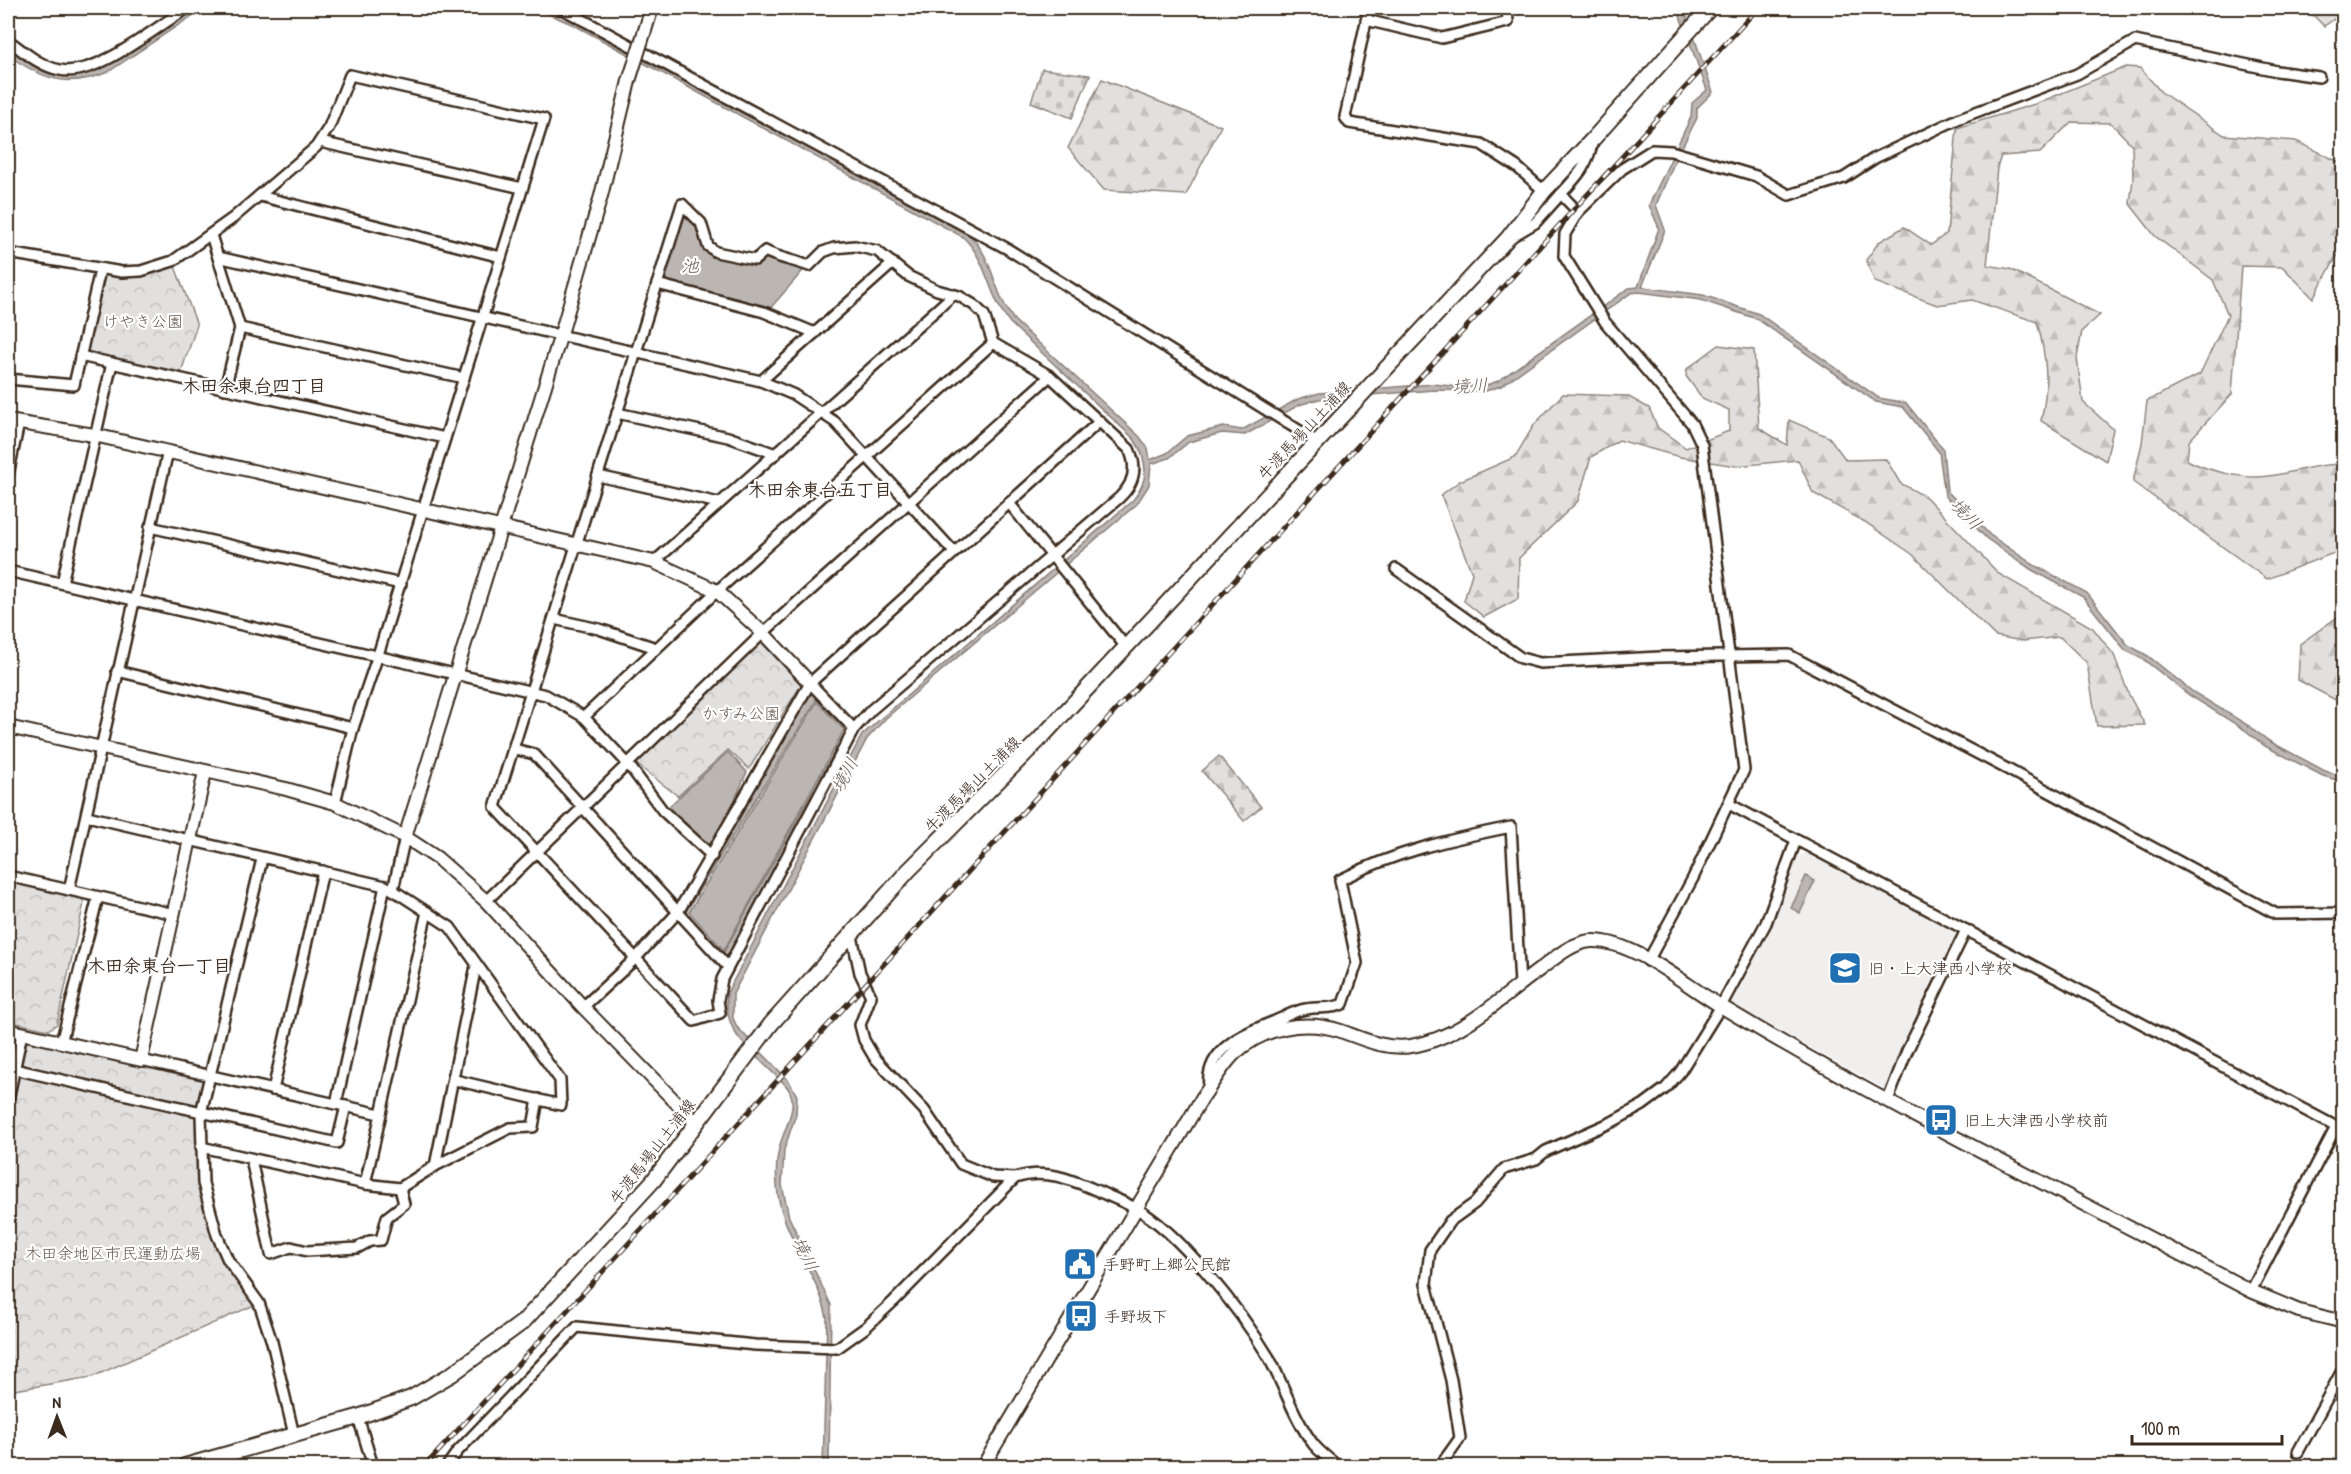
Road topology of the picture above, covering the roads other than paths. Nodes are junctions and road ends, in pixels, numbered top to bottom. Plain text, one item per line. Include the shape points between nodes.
1 (188, 8) edge
2 (561, 8) edge
3 (652, 8) edge
4 (1369, 8) edge
5 (1507, 8) edge
6 (1710, 8) edge
7 (1366, 20) junction
8 (8, 40) edge
9 (2319, 77) dead end
10 (1593, 139) junction
11 (320, 142) junction
12 (522, 188) junction
13 (1544, 191) junction
14 (1561, 194) junction
15 (260, 196) junction
16 (1578, 212) junction
17 (211, 235) junction
18 (1508, 238) junction
19 (8, 253) edge
20 (218, 257) junction
21 (501, 257) junction
22 (893, 263) junction
23 (100, 270) junction
24 (657, 284) junction
25 (953, 294) junction
26 (483, 317) junction
27 (240, 328) junction
28 (815, 333) junction
29 (561, 334) junction
30 (993, 343) junction
31 (636, 352) junction
32 (80, 356) junction
33 (112, 363) junction
34 (1050, 376) junction
35 (464, 378) junction
36 (8, 379) edge
37 (760, 381) junction
38 (225, 389) junction
39 (822, 412) junction
40 (617, 413) junction
41 (1100, 421) junction
42 (13, 422) edge
43 (94, 435) junction
44 (446, 438) junction
45 (1316, 441) junction
46 (168, 451) junction
47 (776, 454) junction
48 (868, 456) junction
49 (8, 475) edge
50 (598, 476) junction
51 (909, 502) junction
52 (719, 503) junction
53 (1009, 503) junction
54 (424, 509) junction
55 (501, 526) junction
56 (150, 527) junction
57 (576, 544) junction
58 (954, 552) junction
59 (1053, 554) junction
60 (654, 562) junction
61 (1396, 569) dead end
62 (8, 571) edge
63 (62, 583) junction
64 (400, 584) junction
65 (717, 591) junction
66 (134, 599) junction
67 (554, 619) junction
68 (763, 633) junction
69 (1126, 647) junction
70 (656, 648) junction
71 (378, 655) junction
72 (1727, 655) junction
73 (117, 671) junction
74 (457, 673) junction
75 (810, 683) junction
76 (532, 690) junction
77 (584, 717) junction
78 (8, 727) edge
79 (353, 728) junction
80 (854, 729) junction
81 (100, 748) junction
82 (514, 749) junction
83 (628, 764) junction
84 (205, 772) junction
85 (334, 803) junction
86 (1729, 804) junction
87 (582, 807) junction
88 (87, 816) junction
89 (405, 837) junction
90 (1796, 840) junction
91 (190, 841) junction
92 (536, 850) junction
93 (712, 856) junction
94 (262, 858) junction
95 (323, 872) junction
96 (8, 876) edge
97 (389, 888) junction
98 (69, 890) junction
99 (98, 897) junction
100 (486, 901) junction
101 (427, 912) junction
102 (678, 912) junction
103 (2343, 913) edge
104 (174, 914) junction
105 (1966, 930) junction
106 (852, 936) junction
107 (635, 959) junction
108 (1648, 961) junction
109 (476, 966) junction
110 (728, 967) junction
111 (1520, 984) junction
112 (1721, 1006) junction
113 (583, 1007) junction
114 (8, 1030) edge
115 (22, 1033) junction
116 (62, 1043) junction
117 (141, 1060) junction
118 (14, 1070) junction
119 (211, 1076) junction
120 (454, 1080) junction
121 (1209, 1088) junction
122 (273, 1090) junction
123 (538, 1099) junction
124 (8, 1100) edge
125 (1888, 1100) junction
126 (340, 1105) junction
127 (201, 1113) junction
128 (380, 1114) junction
129 (696, 1123) junction
130 (2340, 1129) edge
131 (201, 1147) junction
132 (251, 1159) junction
133 (435, 1166) junction
134 (1015, 1178) junction
135 (365, 1184) junction
136 (400, 1188) junction
137 (1137, 1208) junction
138 (2251, 1291) junction
139 (2343, 1322) edge
140 (2343, 1367) edge
141 (358, 1417) junction
142 (294, 1435) junction
143 (2298, 1452) dead end
144 (989, 1465) edge
145 (190, 1466) edge
146 (373, 1467) edge
147 (447, 1467) edge
148 (1338, 1467) edge
149 (1440, 1467) edge

1 - 8 street via 108,59 86,68 63,71 44,65
2 - 45 street via 1006,248
3 - 29 street, bridge
4 - 7 street
5 - 7 street via 1508,22 1442,38
6 - 10 main road, 牛渡馬場山土浦線
7 - 13 street via 1347,98 1345,117 1349,123 1481,144 1517,167
9 - 16 street via 2135,40 2078,74 1960,118 1875,158 1844,178 1789,195 1756,176 1671,151 1652,150 1622,169
10 - 13 main road, 牛渡馬場山土浦線
10 - 14 street via 1584,169
11 - 12 street
11 - 12 street via 350,75 544,119
11 - 15 street
12 - 21 street
13 - 18 main road, 牛渡馬場山土浦線
14 - 16 street
14 - 18 street via 1535,222
15 - 17 street
15 - 21 street
16 - 72 street via 1565,234 1564,256 1605,322 1692,424 1702,445
17 - 20 street
17 - 23 street via 187,253 159,266 141,271
18 - 45 main road, 牛渡馬場山土浦線
19 - 23 street
20 - 26 street
20 - 27 street
21 - 26 street
22 - 24 street via 877,251 855,246 823,252 809,266 765,252 755,260 716,252 708,246 701,223 682,204
22 - 25 street via 908,276
22 - 28 street
23 - 32 street
24 - 28 street via 765,312
24 - 31 street
25 - 30 street via 984,315
25 - 39 street
26 - 29 street
26 - 35 street
27 - 35 street
27 - 38 street
28 - 37 street
29 - 31 street
29 - 55 street
30 - 34 street
30 - 48 street
31 - 37 street
31 - 40 street
32 - 33 street
32 - 36 street via 74,385
33 - 38 street
33 - 43 street
34 - 41 street
34 - 51 street
35 - 44 street
37 - 39 street
38 - 44 street
39 - 47 street
39 - 48 street
40 - 47 street via 728,437
40 - 50 street
41 - 53 street
41 - 59 street via 1129,449 1134,465 1132,482 1119,498
42 - 43 street
42 - 49 street
43 - 46 street
43 - 63 street
44 - 54 street
45 - 69 main road, 牛渡馬場山土浦線
46 - 54 street
46 - 56 street
47 - 52 street
48 - 51 street
48 - 65 street
50 - 52 street
50 - 57 street
51 - 58 street
51 - 68 street
52 - 60 street
53 - 58 street
53 - 59 street
54 - 55 street
54 - 64 street
55 - 57 street
55 - 74 street
56 - 64 street
56 - 66 street
57 - 60 street
57 - 67 street
58 - 75 street
59 - 69 street
59 - 80 street via 871,710
60 - 65 street
61 - 72 street via 1471,625 1530,661
62 - 63 street
63 - 66 street
64 - 71 street
65 - 68 street
65 - 70 street
66 - 71 street
66 - 73 street
67 - 70 street
67 - 76 street
68 - 75 street
68 - 83 street
69 - 106 main road, 牛渡馬場山土浦線 via 1039,741 908,871
70 - 77 street
71 - 74 street
71 - 79 street
72 - 86 street via 1744,770
72 - 103 street via 1789,655 2276,914
73 - 79 street
73 - 81 street
74 - 76 street
74 - 89 street
75 - 80 street
75 - 93 street
76 - 77 street
76 - 82 street
77 - 83 street
78 - 81 street
79 - 85 street
80 - 110 street
81 - 84 street
81 - 88 street
82 - 87 street via 534,754
82 - 92 street via 495,807
83 - 87 street
83 - 93 street via 663,811
84 - 85 street
84 - 91 street
85 - 89 street
86 - 90 street
86 - 108 street
87 - 92 street
87 - 102 street
88 - 91 street
88 - 98 street
89 - 97 street
89 - 100 street via 437,858
90 - 105 street
90 - 112 street via 1766,923
91 - 94 street
91 - 104 street
92 - 100 street
92 - 107 street
93 - 102 street
94 - 95 street
94 - 119 street
95 - 97 street
95 - 122 street
96 - 98 street
97 - 101 street
97 - 126 street
98 - 99 street
99 - 104 street
99 - 116 street
100 - 113 street
101 - 109 street via 450,927
101 - 128 street
102 - 107 street
102 - 110 street
104 - 117 street
105 - 125 street via 1907,1051
105 - 130 street
106 - 129 main road, 牛渡馬場山土浦線 via 771,1024
106 - 134 street via 860,973 871,996 861,1025 874,1057 924,1110 961,1164 993,1177
107 - 110 street via 694,1021 720,1014 719,989
107 - 113 street
108 - 111 street via 1621,946 1583,942 1564,951
108 - 112 street
109 - 120 street
109 - 123 street via 560,1080 561,1104
111 - 121 street via 1457,1029 1424,1044 1381,1045 1312,1024 1278,1030 1236,1052
111 - 121 street via 1511,826 1383,858 1340,880 1357,963 1343,1004 1305,1009 1230,1042 1215,1057 1208,1075
112 - 125 street
112 - 149 street via 1666,1088 1612,1122 1536,1159 1504,1169 1475,1203 1450,1221 1430,1250 1425,1284 1451,1380 1460,1438
113 - 129 street
114 - 115 street
115 - 116 street
115 - 118 street
116 - 117 street
117 - 119 street
118 - 124 street
118 - 127 street
119 - 122 street
119 - 127 street
120 - 123 street
120 - 133 street
121 - 137 street
122 - 126 street
123 - 133 street via 532,1127 510,1128
125 - 138 street
126 - 127 street via 337,1143
126 - 128 street
127 - 131 street
128 - 135 street
129 - 141 main road, 牛渡馬場山土浦線 via 618,1221 511,1333 411,1398
130 - 138 street
131 - 132 street
131 - 142 street via 202,1183 217,1234 228,1260 259,1303
132 - 135 street
132 - 136 street via 271,1254 291,1247 308,1251 357,1248 381,1240 387,1217 404,1204
133 - 136 street
134 - 137 street via 1044,1172
134 - 147 street via 879,1315 837,1348 577,1327
135 - 136 street
137 - 144 street
137 - 148 street via 1172,1237 1223,1294 1268,1356 1314,1445
138 - 139 street via 2299,1311
140 - 143 street
141 - 142 main road, 牛渡馬場山土浦線
141 - 146 street
142 - 145 main road, 牛渡馬場山土浦線

